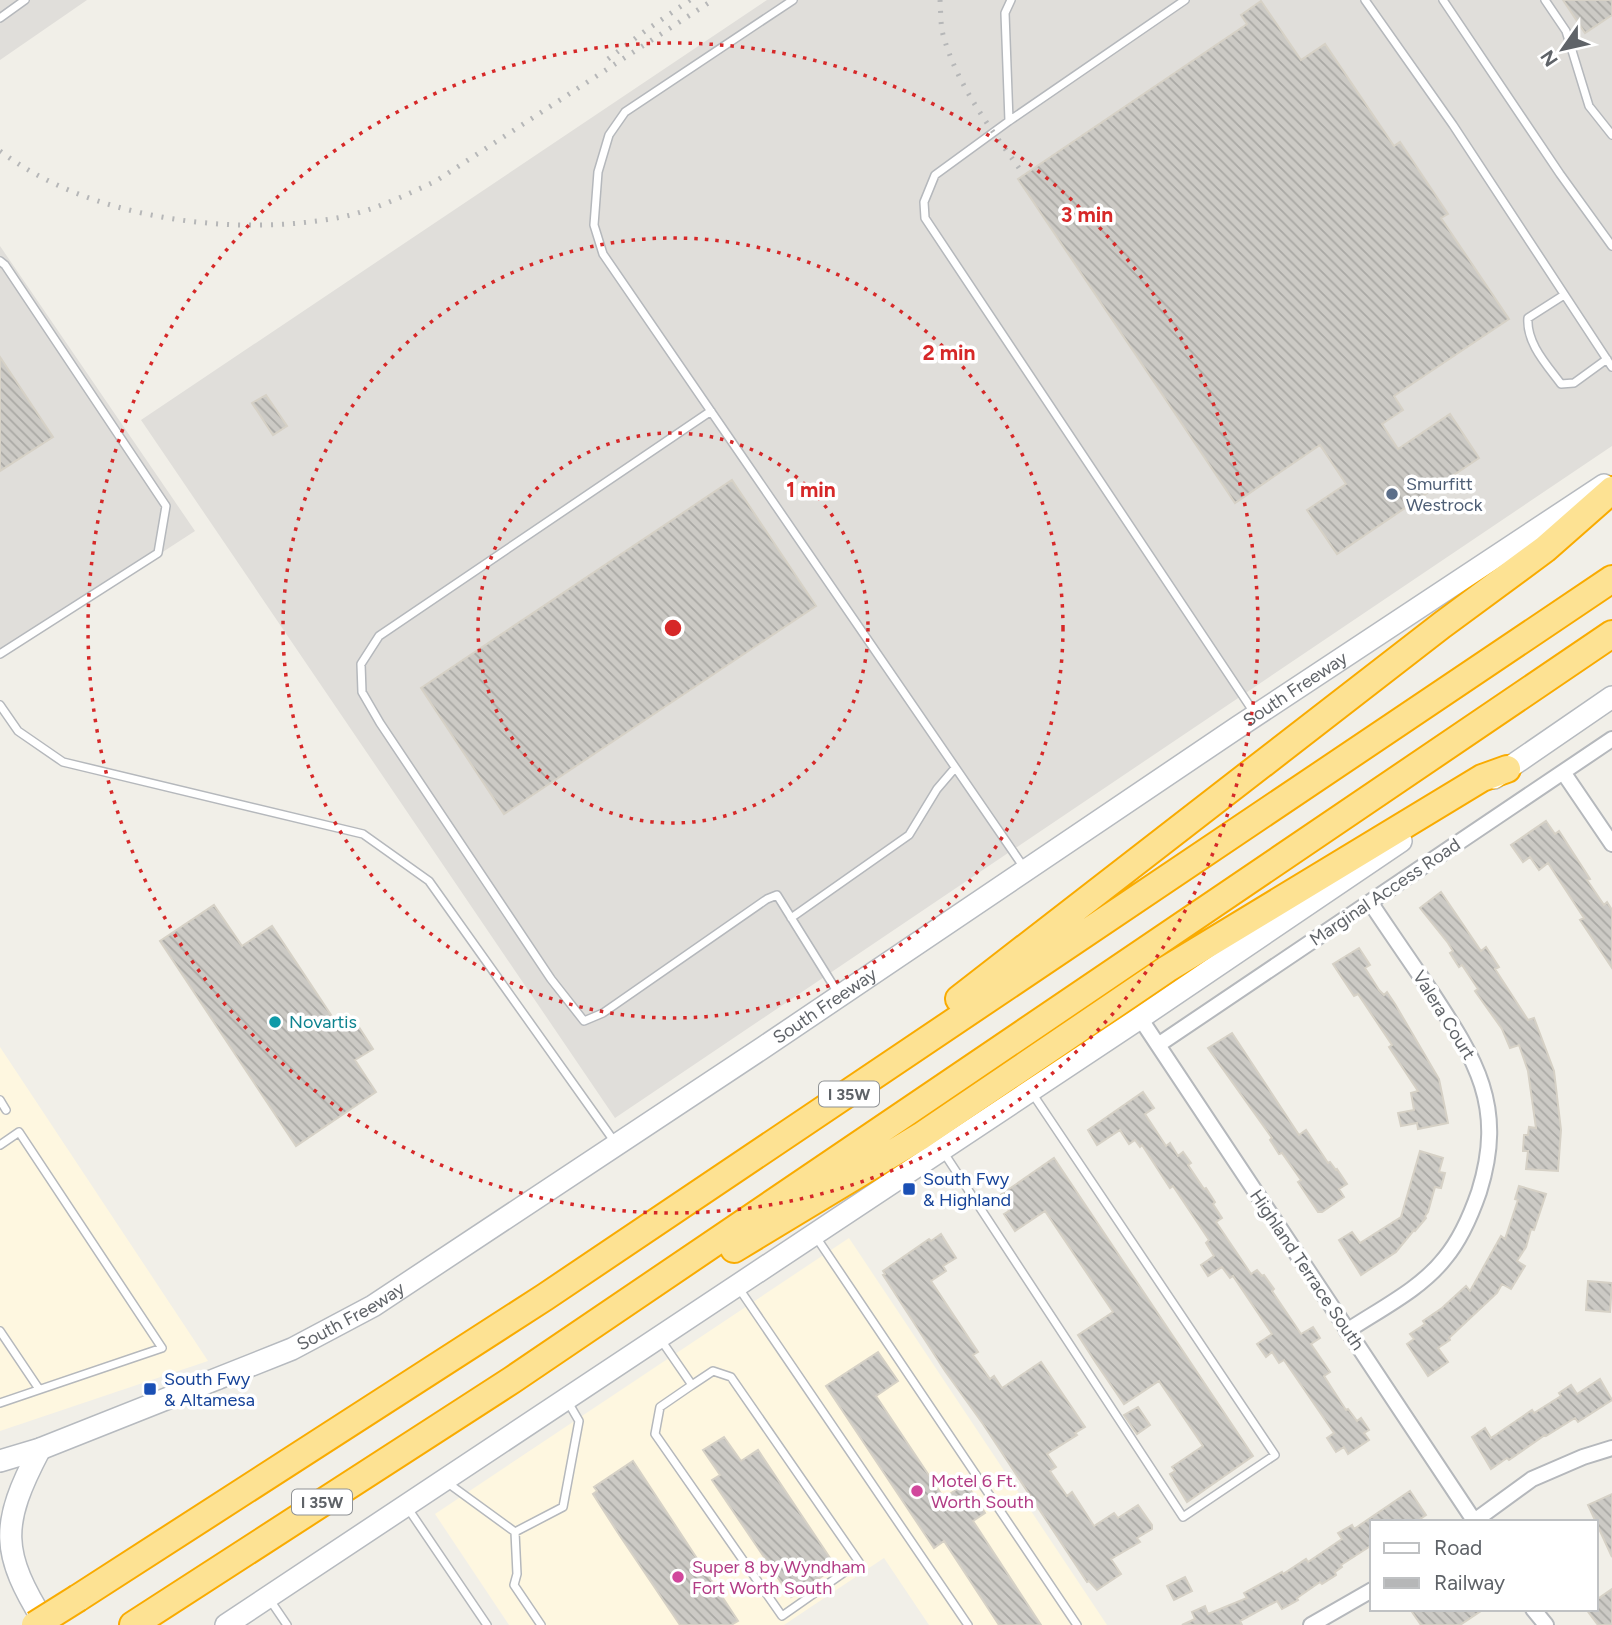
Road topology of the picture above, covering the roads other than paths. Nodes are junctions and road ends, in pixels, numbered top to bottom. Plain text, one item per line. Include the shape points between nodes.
1 (25, 0) edge
2 (793, 0) edge
3 (1011, 0) edge
4 (1185, 0) edge
5 (1365, 0) edge
6 (1443, 0) edge
7 (1545, 0) edge
8 (0, 19) edge
9 (1009, 121) junction
10 (1612, 135) edge
11 (1612, 246) edge
12 (0, 261) edge
13 (1564, 295) junction
14 (1609, 363) edge
15 (711, 411) junction
16 (1612, 479) edge
17 (1612, 490) edge
18 (1612, 579) edge
19 (1612, 634) edge
20 (0, 654) edge
21 (1612, 697) edge
22 (0, 705) edge
23 (1256, 715) junction
24 (1612, 739) edge
25 (955, 768) junction
26 (1507, 769) junction
27 (1563, 772) junction
28 (1612, 844) edge
29 (1026, 870) junction
30 (1370, 902) junction
31 (791, 918) junction
32 (840, 996) junction
33 (1140, 1018) junction
34 (1158, 1045) junction
35 (1030, 1090) junction
36 (0, 1100) edge
37 (6, 1110) dead end
38 (0, 1145) edge
39 (617, 1145) junction
40 (942, 1149) junction
41 (736, 1170) junction
42 (814, 1234) junction
43 (737, 1284) junction
44 (0, 1331) edge
45 (1347, 1331) junction
46 (658, 1337) junction
47 (512, 1380) junction
48 (692, 1385) junction
49 (39, 1389) junction
50 (566, 1398) junction
51 (0, 1403) edge
52 (1612, 1448) edge
53 (40, 1450) junction
54 (0, 1461) edge
55 (442, 1480) junction
56 (405, 1504) junction
57 (1473, 1520) edge
58 (1475, 1520) edge
59 (515, 1532) junction
60 (1370, 1591) edge
61 (267, 1597) junction
62 (1535, 1611) edge
63 (35, 1625) edge
64 (46, 1625) edge
65 (133, 1625) edge
66 (226, 1625) edge
67 (287, 1625) edge
68 (486, 1625) edge
69 (541, 1625) edge
70 (968, 1625) edge
71 (1077, 1625) edge
72 (1311, 1625) edge
73 (1546, 1625) edge

1 - 8 lane
2 - 15 lane via 625,112 609,135 598,172 594,225 603,254
3 - 9 lane via 1005,13
4 - 9 lane
5 - 13 lane
6 - 11 lane
7 - 10 lane via 1566,31 1589,106
9 - 23 lane via 935,175 924,202 925,218
12 - 20 lane via 166,506 158,553
13 - 14 lane
13 - 14 lane via 1528,318 1527,333 1548,367 1561,384 1574,383
15 - 25 lane
15 - 31 lane via 379,636 361,664 362,692 551,979 584,1021 603,1013 767,899 777,895
16 - 23 main road, South Freeway
17 - 41 highway via 1545,549
18 - 41 highway, I 35W
19 - 47 highway, I 35W
21 - 26 main road
22 - 39 lane via 18,731 63,762 363,834 429,881
23 - 29 main road, South Freeway
24 - 27 street, Marginal Access Road
25 - 29 lane
25 - 31 lane via 909,835
26 - 33 main road
26 - 47 highway via 1482,778 1167,969 921,1136 723,1256 546,1376
27 - 28 street
27 - 30 street, Marginal Access Road
29 - 32 main road, South Freeway
30 - 34 street, Marginal Access Road
30 - 45 street, Valera Court via 1473,1058 1488,1109 1489,1145 1476,1201 1445,1259 1422,1281
31 - 32 lane
32 - 39 main road, South Freeway
33 - 34 street, Highland Terrace South
33 - 35 main road
34 - 45 street, Highland Terrace South
35 - 40 main road
35 - 40 lane via 1275,1455 1183,1517
36 - 37 lane
38 - 49 lane via 19,1132 162,1348
39 - 53 main road, South Freeway via 373,1306 292,1349
40 - 42 main road
41 - 63 highway, I 35W, bridge
42 - 43 main road
42 - 71 lane
43 - 46 main road
43 - 70 lane
44 - 49 lane
45 - 57 street, Highland Terrace South
46 - 48 lane
46 - 50 main road
47 - 65 highway, I 35W
48 - 48 lane via 660,1407 655,1434 782,1616 859,1562 730,1377 713,1371
49 - 51 lane
50 - 55 main road
50 - 59 lane via 579,1422 562,1507
52 - 58 street via 1532,1479
53 - 54 main road, South Freeway
53 - 64 main road via 10,1500 4,1543 18,1583
55 - 56 main road
55 - 59 lane
56 - 61 main road
56 - 68 lane
59 - 69 lane via 514,1585
60 - 72 street
61 - 66 main road
61 - 67 lane
62 - 73 street

